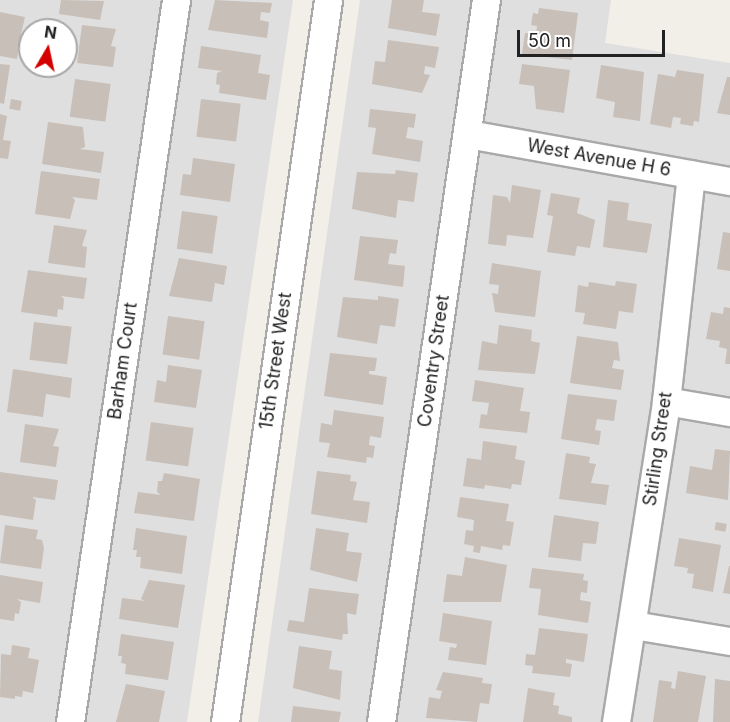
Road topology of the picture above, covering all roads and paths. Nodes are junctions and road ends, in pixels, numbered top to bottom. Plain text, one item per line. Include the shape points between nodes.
1 (176, 0) edge
2 (328, 0) edge
3 (486, 0) edge
4 (468, 134) junction
5 (691, 174) junction
6 (730, 181) edge
7 (666, 401) junction
8 (730, 412) edge
9 (633, 624) junction
10 (730, 641) edge
11 (70, 722) edge
12 (225, 722) edge
13 (381, 722) edge
14 (616, 722) edge

1 - 11 street, Barham Court
2 - 12 street, 15th Street West
3 - 4 street, Coventry Street
4 - 5 street, West Avenue H 6
4 - 13 street, Coventry Street
5 - 6 street, West Avenue H 6
5 - 7 street, Stirling Street
7 - 8 street
7 - 9 street, Stirling Street
9 - 10 street
9 - 14 street, Stirling Street

